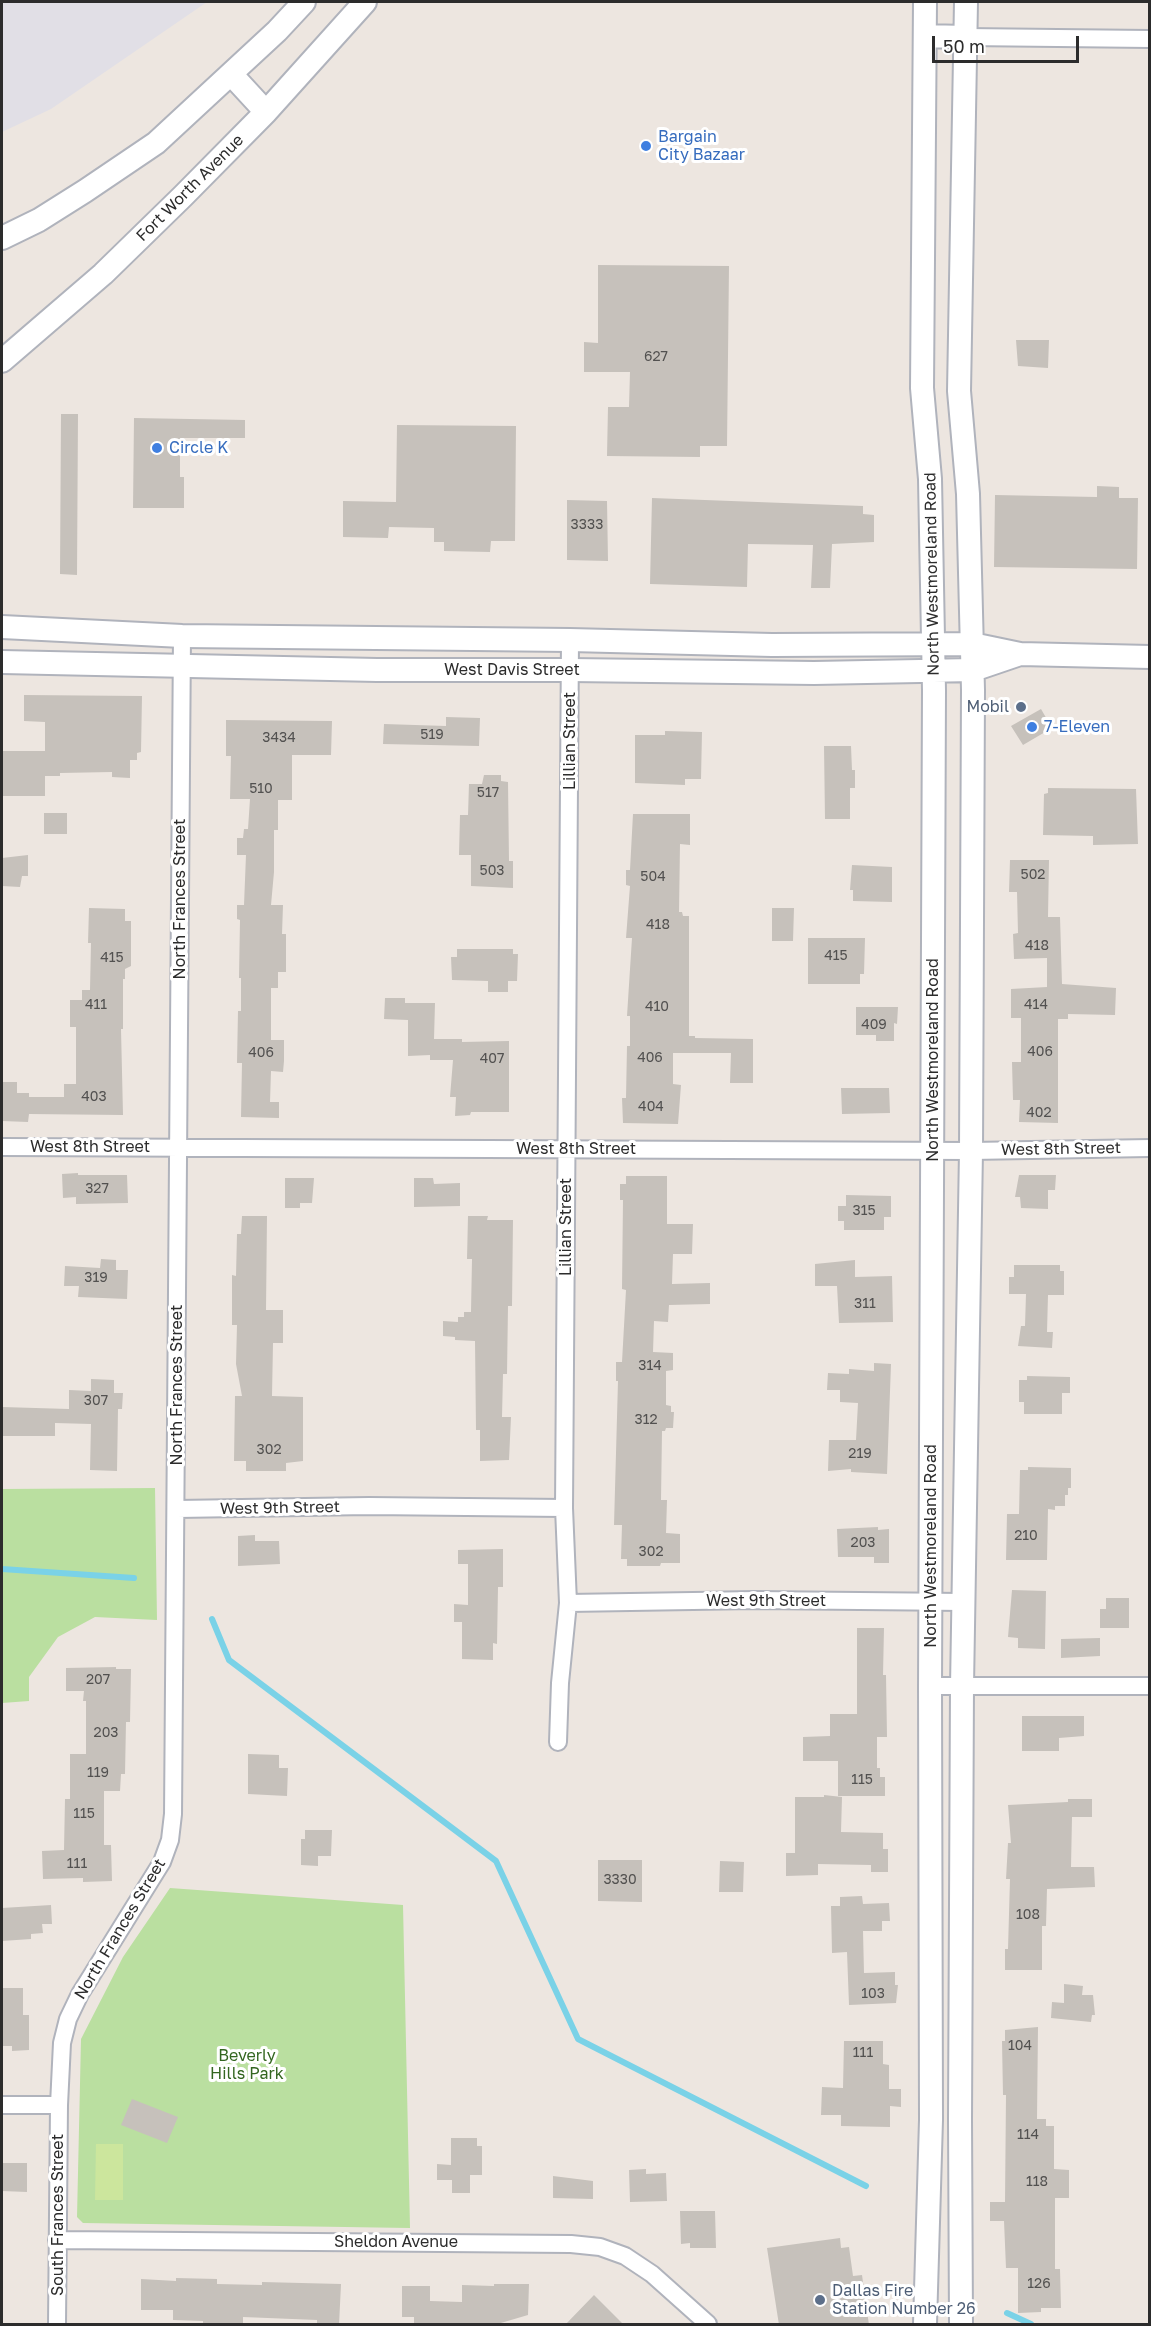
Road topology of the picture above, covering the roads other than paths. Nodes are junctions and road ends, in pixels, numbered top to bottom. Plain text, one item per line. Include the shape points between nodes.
1 (304, 2) edge
2 (365, 2) edge
3 (925, 2) edge
4 (966, 2) edge
5 (925, 36) junction
6 (965, 37) junction
7 (1149, 39) edge
8 (231, 74) junction
9 (266, 112) junction
10 (2, 238) edge
11 (2, 361) edge
12 (930, 479) junction
13 (966, 479) junction
14 (2, 627) edge
15 (182, 636) junction
16 (570, 640) junction
17 (934, 644) junction
18 (972, 644) junction
19 (1020, 654) junction
20 (1149, 657) edge
21 (2, 662) edge
22 (182, 666) junction
23 (570, 670) junction
24 (973, 670) junction
25 (934, 671) junction
26 (2, 1147) edge
27 (179, 1148) junction
28 (1149, 1148) edge
29 (566, 1149) junction
30 (934, 1150) junction
31 (971, 1151) junction
32 (564, 1508) junction
33 (177, 1509) junction
34 (931, 1602) junction
35 (964, 1602) junction
36 (568, 1603) junction
37 (930, 1686) junction
38 (962, 1686) junction
39 (1149, 1686) edge
40 (558, 1742) dead end
41 (2, 2105) edge
42 (58, 2105) junction
43 (57, 2240) junction
44 (57, 2325) edge
45 (708, 2325) edge
46 (925, 2325) edge
47 (961, 2325) edge

1 - 8 main road
2 - 9 main road, Fort Worth Avenue
3 - 5 main road, North Westmoreland Road
4 - 6 main road, North Westmoreland Road
5 - 6 main road
5 - 12 main road, North Westmoreland Road via 922,388
6 - 7 street
6 - 13 main road, North Westmoreland Road via 959,391
8 - 9 main road
8 - 10 main road via 156,143 57,208
9 - 11 main road, Fort Worth Avenue via 103,274
12 - 13 main road
12 - 17 main road, North Westmoreland Road
13 - 18 main road, North Westmoreland Road
14 - 15 main road, West Davis Street
15 - 16 main road, West Davis Street
15 - 22 street, North Frances Street
16 - 17 main road, West Davis Street
16 - 23 street, Lillian Street
17 - 18 main road, West Davis Street
17 - 25 main road, North Westmoreland Road
18 - 19 main road, West Davis Street
18 - 24 main road, North Westmoreland Road
19 - 20 main road, West Davis Street
19 - 24 main road, West Davis Street
21 - 22 main road, West Davis Street
22 - 23 main road, West Davis Street
22 - 27 street, North Frances Street
23 - 25 main road, West Davis Street
23 - 29 street, Lillian Street
24 - 25 main road, West Davis Street
24 - 31 main road, North Westmoreland Road
25 - 30 main road, North Westmoreland Road
26 - 27 street, West 8th Street
27 - 29 street, West 8th Street
27 - 33 street, North Frances Street
28 - 31 street, West 8th Street
29 - 30 street, West 8th Street
29 - 32 street, Lillian Street
30 - 31 street, West 8th Street
30 - 34 main road, North Westmoreland Road
31 - 35 main road, North Westmoreland Road
32 - 33 street, West 9th Street
32 - 36 street, Lillian Street
33 - 42 street, North Frances Street via 170,1840 162,1862 68,2019 62,2043
34 - 35 street, West 9th Street
34 - 36 street, West 9th Street
34 - 37 main road, North Westmoreland Road
35 - 38 main road, North Westmoreland Road
36 - 40 street, Lillian Street
37 - 38 street
37 - 46 main road, North Westmoreland Road via 932,2120
38 - 39 street
38 - 47 main road, North Westmoreland Road
41 - 42 street
42 - 43 street, South Frances Street
43 - 44 street, South Frances Street
43 - 45 street, Sheldon Avenue via 560,2243 600,2247 625,2256 652,2274

